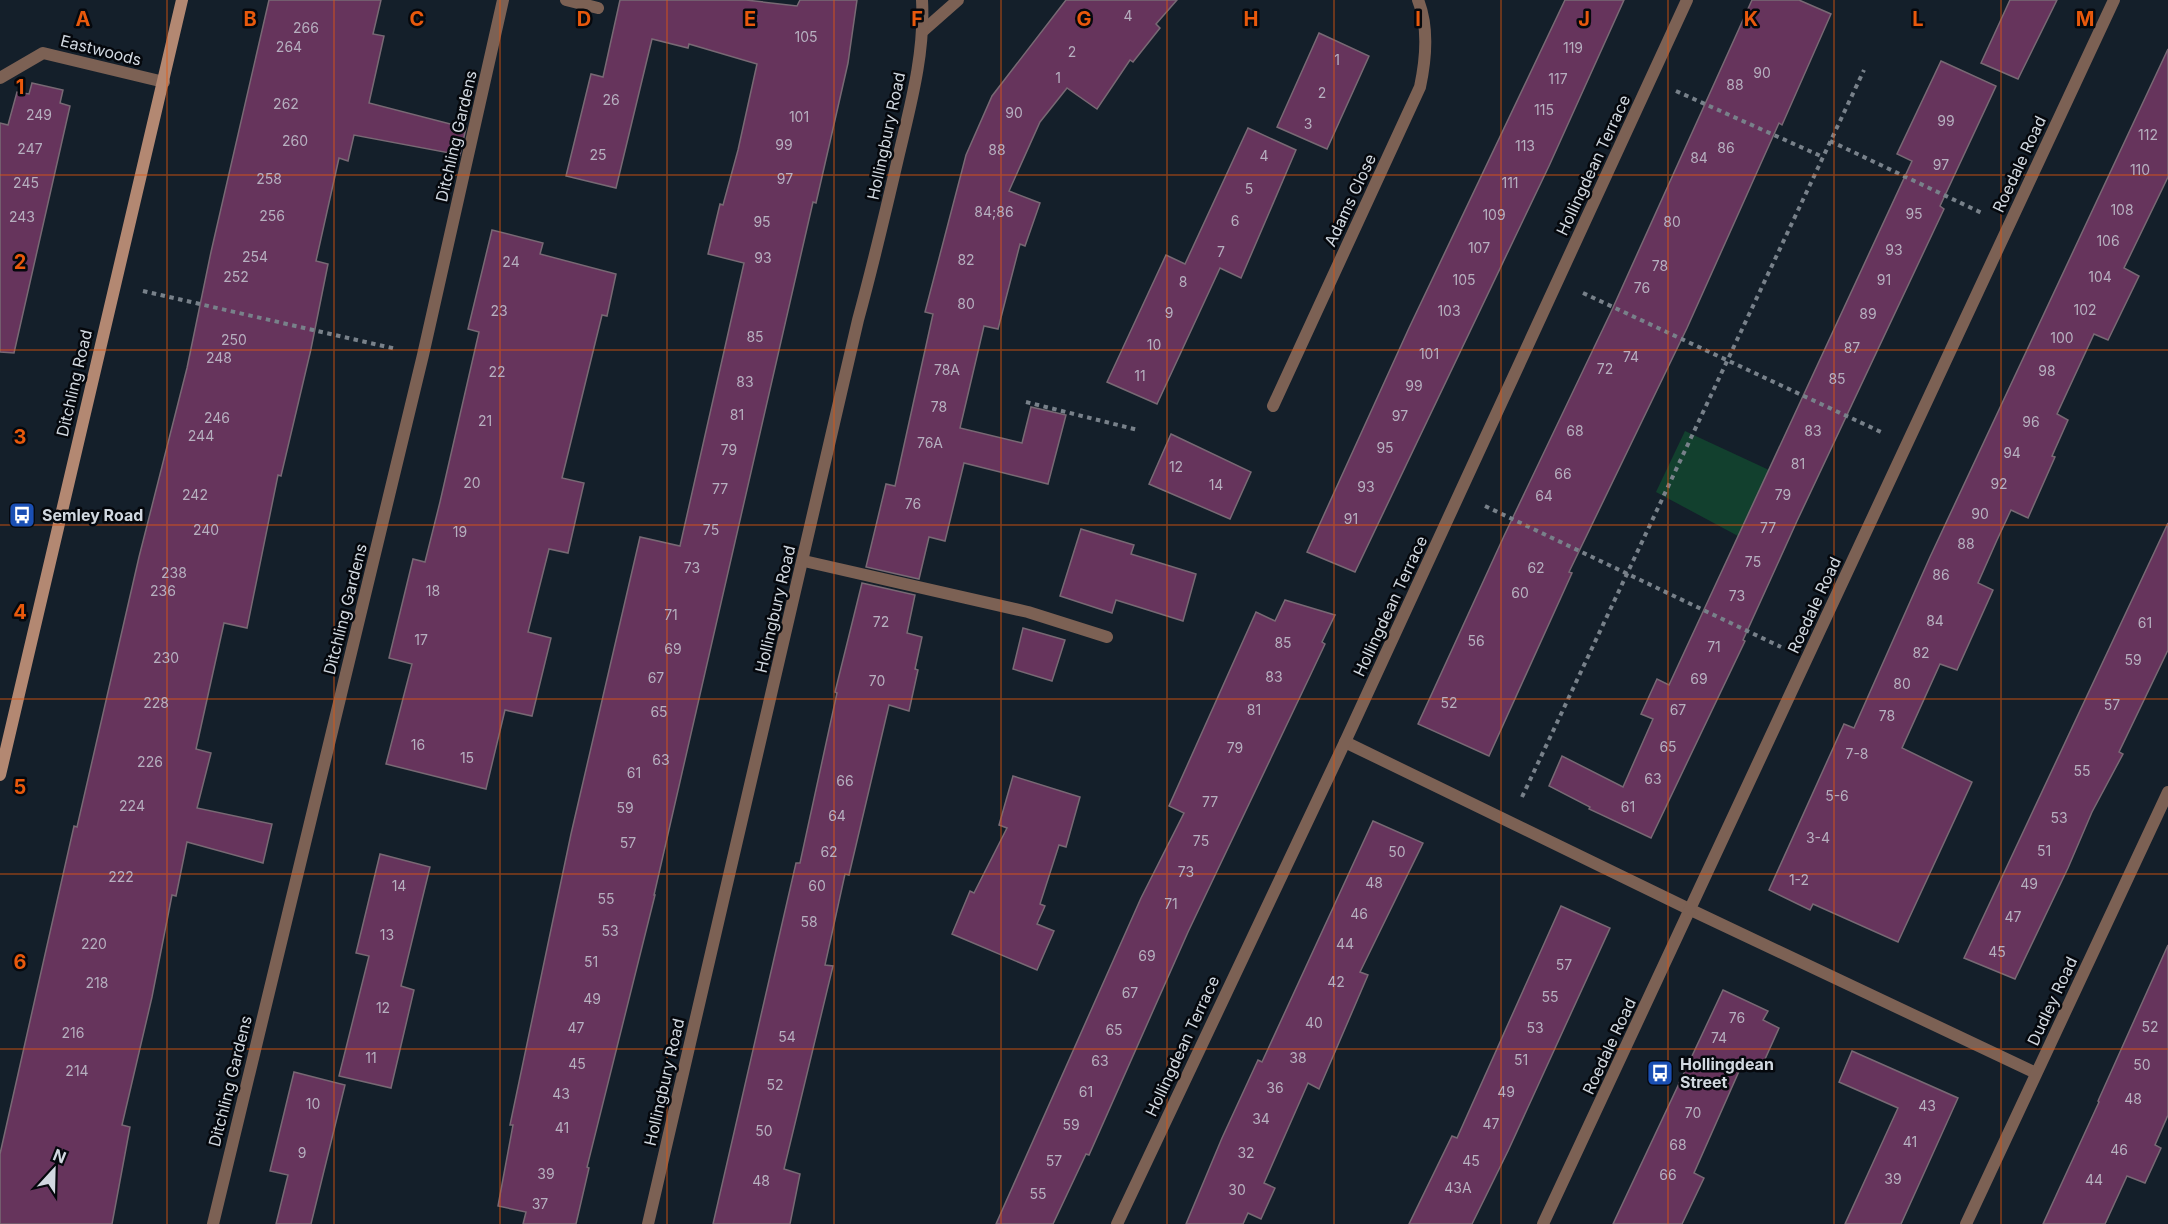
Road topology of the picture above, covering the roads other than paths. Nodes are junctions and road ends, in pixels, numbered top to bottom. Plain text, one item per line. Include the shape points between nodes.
1 (182, 0) edge
2 (503, 0) edge
3 (566, 0) edge
4 (922, 0) edge
5 (958, 0) edge
6 (1418, 0) edge
7 (1687, 0) edge
8 (2114, 0) edge
9 (598, 8) dead end
10 (924, 30) junction
11 (0, 78) edge
12 (164, 82) junction
13 (1273, 406) dead end
14 (804, 561) junction
15 (1107, 637) dead end
16 (1346, 742) junction
17 (0, 775) edge
18 (2168, 792) edge
19 (1691, 910) junction
20 (2036, 1073) junction
21 (213, 1224) edge
22 (648, 1224) edge
23 (1117, 1224) edge
24 (1543, 1224) edge
25 (1966, 1224) edge

1 - 12 street, Ditchling Road
2 - 21 street, Ditchling Gardens via 423,355
3 - 9 street
4 - 10 street, Hollingbury Road
5 - 10 street
6 - 13 street, Adams Close via 1426,58 1420,87
7 - 16 street, Hollingdean Terrace
8 - 19 street, Roedale Road
10 - 14 street, Hollingbury Road via 913,94
11 - 12 street, Eastwoods via 43,53
12 - 17 street, Ditchling Road
14 - 15 street via 1028,612
14 - 22 street, Hollingbury Road
16 - 19 street
16 - 23 street, Hollingdean Terrace
18 - 20 street, Dudley Road
19 - 20 street
19 - 24 street, Roedale Road
20 - 25 street, Dudley Road

